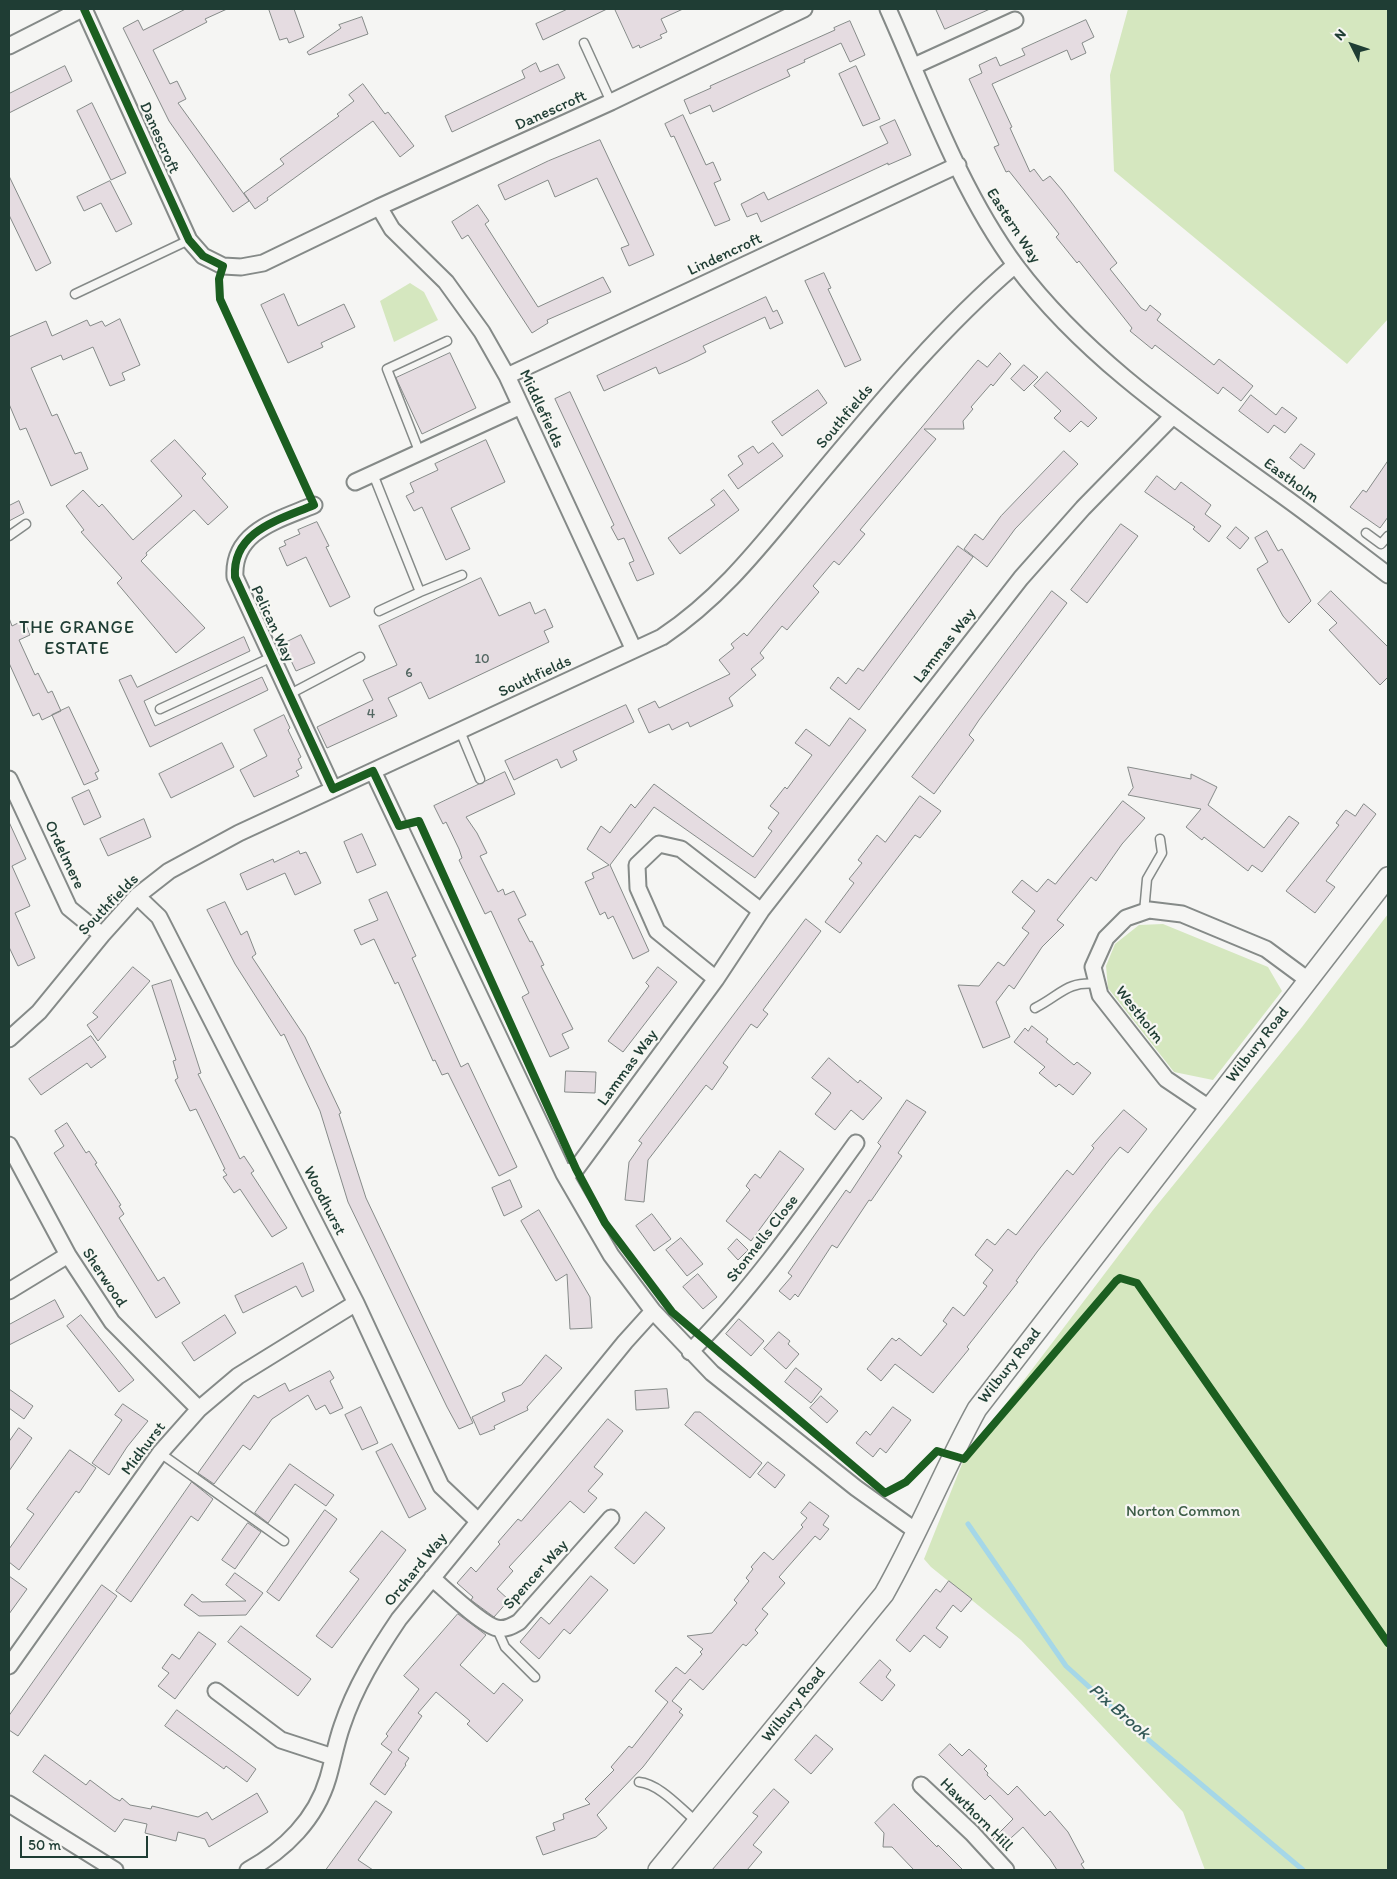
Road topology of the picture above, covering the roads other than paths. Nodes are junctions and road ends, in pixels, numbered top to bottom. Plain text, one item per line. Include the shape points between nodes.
1 (83, 9) edge
2 (804, 9) edge
3 (888, 9) edge
4 (1015, 20) dead end
5 (584, 42) dead end
6 (9, 46) edge
7 (914, 66) junction
8 (611, 102) junction
9 (958, 165) junction
10 (379, 207) junction
11 (189, 240) junction
12 (1016, 265) junction
13 (75, 294) dead end
14 (447, 341) dead end
15 (507, 376) junction
16 (521, 406) junction
17 (1173, 416) junction
18 (420, 451) junction
19 (373, 474) junction
20 (355, 482) dead end
21 (314, 505) dead end
22 (26, 524) dead end
23 (1366, 533) dead end
24 (9, 536) edge
25 (1388, 536) edge
26 (462, 575) dead end
27 (1388, 575) edge
28 (420, 592) junction
29 (379, 611) dead end
30 (634, 650) junction
31 (272, 657) junction
32 (360, 657) dead end
33 (290, 694) junction
34 (160, 709) dead end
35 (460, 731) junction
36 (373, 771) junction
37 (9, 779) edge
38 (480, 779) dead end
39 (333, 789) junction
40 (1160, 839) dead end
41 (1388, 877) edge
42 (138, 896) junction
43 (761, 911) junction
44 (1144, 912) junction
45 (102, 934) junction
46 (716, 979) junction
47 (1308, 980) junction
48 (1098, 984) junction
49 (1035, 1008) dead end
50 (9, 1039) edge
51 (1209, 1108) junction
52 (856, 1143) dead end
53 (9, 1145) edge
54 (564, 1174) junction
55 (68, 1255) junction
56 (9, 1291) edge
57 (356, 1304) junction
58 (653, 1312) junction
59 (690, 1352) junction
60 (199, 1409) junction
61 (160, 1453) junction
62 (611, 1518) dead end
63 (478, 1521) junction
64 (916, 1531) junction
65 (284, 1541) dead end
66 (432, 1578) junction
67 (498, 1629) junction
68 (9, 1666) edge
69 (535, 1677) dead end
70 (216, 1691) dead end
71 (333, 1757) junction
72 (640, 1782) dead end
73 (921, 1785) dead end
74 (9, 1804) edge
75 (698, 1823) junction
76 (115, 1870) edge
77 (248, 1870) edge
78 (658, 1870) edge
79 (1006, 1870) edge

1 - 6 street
1 - 11 street, Danescroft
2 - 8 street, Danescroft
3 - 7 street, Eastern Way
4 - 7 street
5 - 8 lane
7 - 9 street, Eastern Way
8 - 10 street, Danescroft
9 - 12 street, Eastern Way via 970,191
9 - 15 street, Lindencroft
10 - 11 street, Danescroft via 263,263 242,267 223,266 203,256
10 - 15 street, Middlefields via 392,229 433,268 462,302
11 - 13 lane
12 - 17 street, Eastern Way via 1083,341
12 - 30 street, Southfields via 964,310 917,359 719,593 676,628
14 - 18 lane via 387,369
15 - 16 street, Middlefields
16 - 18 street
16 - 30 street, Middlefields
17 - 27 street, Eastholm
17 - 43 street, Lammas Way via 1083,508 1021,578
18 - 19 street
19 - 20 street
19 - 28 lane
21 - 31 street, Pelican Way via 259,529 243,543 236,559 235,577
22 - 24 lane
23 - 25 lane via 1381,544
26 - 28 lane
28 - 29 lane
30 - 35 street, Southfields
31 - 33 street, Pelican Way
31 - 34 lane
32 - 33 lane
33 - 39 street, Pelican Way
35 - 36 street, Southfields
35 - 38 lane
36 - 39 street, Southfields
36 - 54 street
37 - 45 street, Ordelmere via 69,908
39 - 42 street, Southfields via 169,871
40 - 44 lane via 1162,853 1147,879
41 - 47 street, Wilbury Road
42 - 45 street, Southfields
42 - 57 street, Woodhurst via 159,917
43 - 46 street, Lammas Way
43 - 46 street via 681,850 659,844 638,865 638,888 657,931
44 - 47 street, Westholm via 1182,914 1266,949
44 - 48 street, Westholm via 1126,918 1106,938 1093,967
45 - 50 street, Southfields via 40,1012
46 - 54 street, Lammas Way via 576,1169
47 - 51 street, Wilbury Road
48 - 49 lane via 1082,982 1070,985 1052,1000
48 - 51 street, Westholm via 1100,995 1166,1080
51 - 64 street, Wilbury Road via 977,1409
52 - 59 street, Stonnells Close via 767,1265
53 - 55 street, Sherwood
54 - 58 street via 610,1255
55 - 56 street
55 - 60 street, Sherwood via 112,1322
57 - 60 street, Midhurst via 238,1376
57 - 63 street, Woodhurst via 441,1486
58 - 59 street
58 - 63 street, Orchard Way
59 - 64 street via 856,1488
60 - 61 street, Midhurst
61 - 65 lane
61 - 68 street, Midhurst
62 - 67 street, Spencer Way via 519,1622
63 - 66 street, Orchard Way
64 - 75 street, Wilbury Road via 884,1594
66 - 67 street, Spencer Way
66 - 71 street, Orchard Way via 399,1619 368,1667 341,1728
67 - 69 lane via 505,1647
70 - 71 street via 281,1740
71 - 77 street, Orchard Way via 321,1796 304,1825 283,1846
72 - 75 lane via 660,1792
73 - 79 street, Hawthorn Hill
74 - 76 street
75 - 78 street, Wilbury Road

